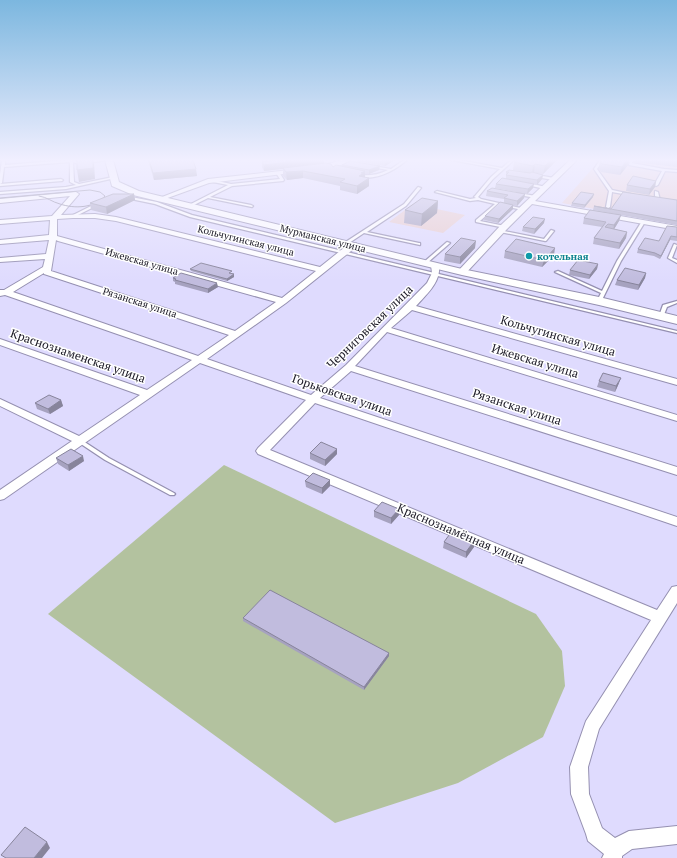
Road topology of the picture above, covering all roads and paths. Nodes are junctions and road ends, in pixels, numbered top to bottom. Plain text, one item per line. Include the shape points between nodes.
1 (70, 200) edge
2 (141, 200) edge
3 (164, 200) edge
4 (200, 200) edge
5 (225, 200) edge
6 (409, 200) edge
7 (482, 200) edge
8 (532, 200) edge
9 (538, 200) edge
10 (609, 200) edge
11 (100, 203) edge
12 (497, 204) junction
13 (189, 206) junction
14 (251, 206) dead end
15 (608, 207) edge
16 (523, 209) junction
17 (73, 216) junction
18 (54, 218) junction
19 (0, 222) edge
20 (643, 222) junction
21 (677, 228) edge
22 (502, 229) junction
23 (552, 231) dead end
24 (364, 232) junction
25 (627, 236) edge
26 (53, 237) junction
27 (634, 237) junction
28 (0, 242) edge
29 (448, 243) dead end
30 (420, 244) dead end
31 (675, 245) dead end
32 (347, 247) junction
33 (49, 256) junction
34 (0, 260) edge
35 (677, 262) edge
36 (432, 267) junction
37 (47, 268) junction
38 (321, 270) junction
39 (462, 272) junction
40 (557, 272) dead end
41 (3, 293) edge
42 (601, 297) junction
43 (283, 301) junction
44 (677, 302) edge
45 (410, 307) junction
46 (660, 316) junction
47 (677, 320) edge
48 (385, 329) junction
49 (677, 332) edge
50 (236, 334) junction
51 (0, 342) edge
52 (198, 359) junction
53 (349, 367) junction
54 (677, 382) edge
55 (148, 394) junction
56 (313, 399) junction
57 (0, 402) edge
58 (677, 418) edge
59 (80, 441) junction
60 (262, 452) joint
61 (677, 471) edge
62 (172, 494) dead end
63 (0, 496) edge
64 (677, 522) edge
65 (677, 591) edge
66 (660, 617) junction
67 (677, 835) edge
68 (618, 850) edge

1 - 18 street
2 - 32 lane via 191,216
3 - 13 main road, Мурманская улица
4 - 13 lane
5 - 14 lane
6 - 24 lane
7 - 12 lane
8 - 16 street
9 - 20 street
10 - 15 lane
11 - 17 lane
12 - 16 lane
12 - 22 lane via 477,221
13 - 32 main road, Мурманская улица
16 - 22 street
17 - 18 street, Кольчугинская улица
17 - 38 street, Кольчугинская улица via 116,219
18 - 19 street, Кольчугинская улица
18 - 26 street
20 - 21 street
20 - 27 lane
22 - 23 lane via 545,240
22 - 39 street
24 - 30 lane
24 - 32 lane
25 - 27 lane
26 - 28 street, Ижевская улица
26 - 33 street
26 - 43 street, Ижевская улица
27 - 42 lane
29 - 36 lane
31 - 35 lane via 670,258
32 - 36 main road, Мурманская улица
32 - 36 lane
32 - 38 street
33 - 34 street
33 - 37 street
36 - 39 main road, Мурманская улица
36 - 45 street, Черниговская улица via 431,284
36 - 49 lane
37 - 41 street
37 - 50 street, Рязанская улица via 47,272
38 - 43 street
39 - 42 main road, Мурманская улица
40 - 42 lane
41 - 52 street, Горьковская улица
42 - 46 main road, Мурманская улица
43 - 50 street
44 - 46 lane via 665,306
45 - 48 street, Черниговская улица
45 - 54 street, Кольчугинская улица
46 - 47 main road, Мурманская улица
48 - 53 street, Черниговская улица
48 - 58 street, Ижевская улица
50 - 52 street
51 - 55 street, Краснознаменская улица
52 - 55 street
52 - 56 street, Горьковская улица
53 - 56 street, Черниговская улица
53 - 61 street, Рязанская улица
55 - 59 street
56 - 60 street, Черниговская улица
56 - 64 street, Горьковская улица
57 - 59 street
59 - 62 lane via 107,459
59 - 63 street
60 - 66 street, Краснознамённая улица
65 - 66 street
66 - 68 street via 592,726 579,767 580,794 595,834
67 - 68 street

